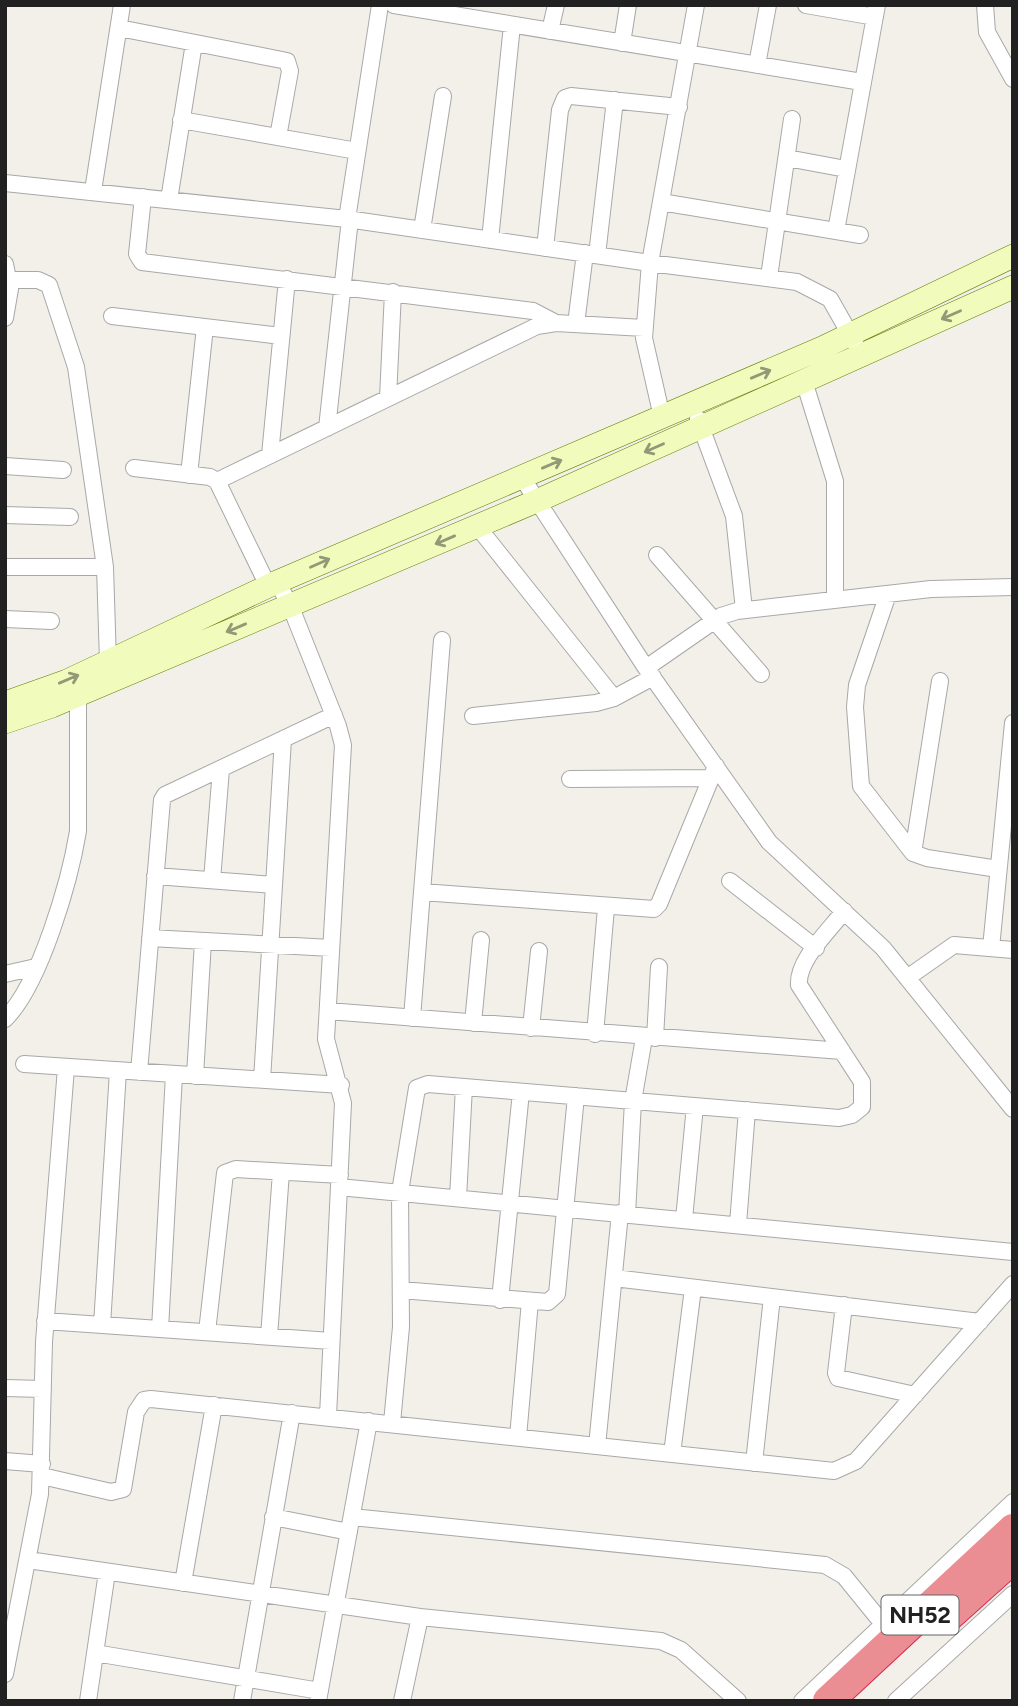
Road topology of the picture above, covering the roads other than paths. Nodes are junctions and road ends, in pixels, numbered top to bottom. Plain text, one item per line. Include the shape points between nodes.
1 (122, 5) edge
2 (380, 5) edge
3 (395, 5) edge
4 (556, 5) edge
5 (628, 5) edge
6 (696, 5) edge
7 (768, 5) edge
8 (806, 5) edge
9 (985, 5) edge
10 (876, 11) edge
11 (478, 12) edge
12 (512, 24) junction
13 (119, 28) junction
14 (550, 31) junction
15 (194, 43) junction
16 (622, 43) junction
17 (689, 54) junction
18 (757, 65) junction
19 (1013, 79) edge
20 (862, 82) junction
21 (443, 96) dead end
22 (615, 100) junction
23 (679, 107) junction
24 (792, 119) dead end
25 (181, 120) junction
26 (278, 137) junction
27 (357, 151) junction
28 (787, 158) junction
29 (846, 169) junction
30 (5, 183) edge
31 (93, 191) junction
32 (143, 197) junction
33 (169, 200) junction
34 (661, 202) junction
35 (349, 219) junction
36 (780, 221) junction
37 (422, 230) junction
38 (836, 231) junction
39 (860, 235) dead end
40 (490, 240) junction
41 (545, 248) junction
42 (591, 254) junction
43 (1013, 256) edge
44 (650, 263) junction
45 (769, 277) junction
46 (287, 279) junction
47 (7, 280) edge
48 (343, 286) junction
49 (1013, 287) edge
50 (393, 292) junction
51 (112, 316) dead end
52 (5, 318) edge
53 (556, 323) junction
54 (576, 324) junction
55 (205, 327) junction
56 (644, 328) junction
57 (850, 335) junction
58 (281, 336) junction
59 (862, 355) junction
60 (804, 381) junction
61 (388, 398) junction
62 (690, 404) junction
63 (662, 416) junction
64 (702, 427) junction
65 (327, 428) junction
66 (270, 455) junction
67 (5, 466) edge
68 (134, 468) dead end
69 (64, 470) dead end
70 (189, 475) junction
71 (521, 475) junction
72 (217, 481) junction
73 (539, 500) junction
74 (5, 515) edge
75 (70, 517) dead end
76 (477, 526) junction
77 (657, 555) dead end
78 (5, 567) edge
79 (105, 567) junction
80 (272, 584) junction
81 (1013, 587) edge
82 (888, 594) junction
83 (835, 600) junction
84 (290, 606) junction
85 (744, 610) junction
86 (5, 620) edge
87 (51, 621) dead end
88 (713, 622) junction
89 (442, 640) dead end
90 (108, 662) junction
91 (649, 672) junction
92 (761, 674) dead end
93 (940, 681) dead end
94 (78, 695) junction
95 (614, 698) junction
96 (5, 704) edge
97 (334, 715) junction
98 (473, 716) dead end
99 (5, 722) edge
100 (1013, 723) edge
101 (283, 739) junction
102 (1011, 768) edge
103 (221, 769) junction
104 (713, 772) junction
105 (570, 779) dead end
106 (912, 853) junction
107 (998, 869) junction
108 (155, 876) junction
109 (212, 880) junction
110 (730, 881) dead end
111 (274, 885) junction
112 (422, 892) junction
113 (606, 908) junction
114 (844, 911) junction
115 (150, 938) junction
116 (203, 940) junction
117 (481, 940) dead end
118 (271, 944) junction
119 (331, 948) junction
120 (816, 948) junction
121 (990, 948) junction
122 (1013, 950) edge
123 (539, 951) dead end
124 (36, 967) junction
125 (659, 967) dead end
126 (5, 974) edge
127 (907, 978) junction
128 (328, 1011) junction
129 (412, 1018) junction
130 (5, 1019) edge
131 (473, 1023) junction
132 (531, 1028) junction
133 (595, 1034) junction
134 (649, 1038) junction
135 (842, 1051) junction
136 (23, 1065) dead end
137 (66, 1068) junction
138 (118, 1071) junction
139 (139, 1072) junction
140 (174, 1075) junction
141 (195, 1076) junction
142 (262, 1080) junction
143 (341, 1085) junction
144 (464, 1087) junction
145 (520, 1091) junction
146 (576, 1096) junction
147 (633, 1101) junction
148 (695, 1106) junction
149 (1013, 1109) edge
150 (747, 1110) junction
151 (281, 1171) junction
152 (340, 1181) junction
153 (400, 1192) junction
154 (458, 1198) junction
155 (509, 1203) junction
156 (565, 1208) junction
157 (624, 1213) junction
158 (684, 1219) junction
159 (738, 1224) junction
160 (1013, 1252) edge
161 (614, 1278) junction
162 (1013, 1284) edge
163 (693, 1288) junction
164 (401, 1290) junction
165 (772, 1297) junction
166 (500, 1300) junction
167 (530, 1301) junction
168 (844, 1306) junction
169 (46, 1321) junction
170 (980, 1322) junction
171 (102, 1325) junction
172 (160, 1329) junction
173 (207, 1332) junction
174 (269, 1337) junction
175 (331, 1341) junction
176 (5, 1388) edge
177 (43, 1389) junction
178 (915, 1395) junction
179 (214, 1405) junction
180 (292, 1413) junction
181 (328, 1416) junction
182 (369, 1421) junction
183 (392, 1423) junction
184 (518, 1437) junction
185 (597, 1446) junction
186 (672, 1454) junction
187 (5, 1461) edge
188 (754, 1463) junction
189 (42, 1470) junction
190 (1013, 1502) edge
191 (273, 1517) junction
192 (350, 1524) junction
193 (1013, 1529) edge
194 (1013, 1558) edge
195 (28, 1560) junction
196 (107, 1572) junction
197 (183, 1583) junction
198 (259, 1594) junction
199 (1013, 1594) edge
200 (335, 1605) junction
201 (420, 1617) junction
202 (883, 1624) junction
203 (95, 1653) junction
204 (5, 1674) edge
205 (246, 1676) junction
206 (319, 1696) edge
207 (88, 1701) edge
208 (242, 1701) edge
209 (402, 1701) edge
210 (738, 1701) edge
211 (802, 1701) edge
212 (828, 1701) edge
213 (856, 1701) edge
214 (896, 1701) edge

1 - 13 street
2 - 27 street
3 - 11 street
4 - 14 street
5 - 16 street
6 - 17 street
7 - 18 street
8 - 10 street
9 - 19 street via 990,42
10 - 20 street
11 - 12 street
12 - 14 street
12 - 40 street
13 - 15 street
13 - 31 street
14 - 16 street
15 - 25 street
15 - 26 street via 289,64
16 - 17 street
17 - 18 street
17 - 23 street
18 - 20 street
20 - 29 street
21 - 37 street
22 - 23 street
22 - 41 street via 571,96 562,104
22 - 42 street
23 - 34 street
24 - 28 street
25 - 26 street
25 - 33 street
26 - 27 street
27 - 35 street
28 - 29 street
28 - 36 street
29 - 38 street
30 - 31 street
31 - 32 street
32 - 33 street
32 - 46 street via 137,254 142,262
33 - 35 street
34 - 36 street
34 - 44 street
35 - 37 street
35 - 48 street
36 - 38 street
36 - 45 street
37 - 40 street
38 - 39 street
40 - 41 street
41 - 42 street
42 - 44 street
42 - 54 street
43 - 57 street
44 - 45 street
44 - 56 street
45 - 57 street via 822,293 835,306
46 - 48 street
46 - 58 street
47 - 52 street
47 - 79 street via 38,280 48,285 74,353
48 - 50 street
48 - 65 street
49 -> 59 street
50 - 53 street via 533,311
50 - 61 street
51 - 55 street
53 - 54 street
53 - 61 street via 537,326
54 - 56 street
55 - 58 street
55 - 70 street
56 - 63 street
57 - 59 street
62 -> 57 street
58 - 66 street
59 - 60 street
60 - 64 street
60 - 83 street via 835,481
61 - 65 street
62 - 63 street
62 - 64 street
71 -> 63 street
64 -> 73 street
64 - 85 street via 737,526
65 - 66 street
66 - 72 street
67 - 69 street
68 - 70 street
70 - 72 street
71 - 73 street
80 -> 71 street
72 - 80 street
73 - 76 street
73 - 91 street
74 - 75 street
76 -> 84 street
76 - 95 street
77 - 88 street
78 - 79 street
79 - 90 street
80 - 84 street
80 - 90 street
81 - 82 street
82 - 83 street
82 - 106 street via 857,685 859,777 864,794
83 - 85 street
84 -> 94 street
84 - 97 street
85 - 88 street via 729,612
86 - 87 street
88 - 91 street
88 - 92 street
89 - 112 street
96 -> 90 street
91 - 95 street
91 - 104 street
93 - 106 street
94 - 99 street
94 - 124 street via 78,831 53,927
95 - 98 street
97 - 101 street
97 - 119 street via 342,745
100 - 102 street
101 - 103 street
101 - 111 street
102 - 107 street
103 - 108 street via 165,795
103 - 109 street
104 - 105 street
104 - 113 street via 659,904 645,911
104 - 114 street via 769,842
106 - 107 street
107 - 121 street
108 - 109 street
108 - 115 street
109 - 111 street
110 - 120 street
111 - 118 street
112 - 113 street
112 - 129 street
113 - 133 street
114 - 120 street
114 - 127 street
115 - 116 street
115 - 139 street
116 - 118 street
116 - 141 street
117 - 131 street
118 - 119 street
118 - 142 street
119 - 128 street
120 - 135 street via 802,967 799,985
121 - 122 street
121 - 127 street via 954,945
123 - 132 street
124 - 126 street
124 - 130 street
125 - 134 street
127 - 149 street
128 - 129 street
128 - 143 street via 327,1047
129 - 131 street
131 - 132 street
132 - 133 street
133 - 134 street
134 - 135 street
134 - 147 street
135 - 150 street via 864,1091 862,1107 852,1115 839,1118
136 - 137 street
137 - 138 street
137 - 169 street
138 - 139 street
138 - 171 street
139 - 140 street
140 - 141 street
140 - 172 street
141 - 142 street
142 - 143 street
143 - 152 street
144 - 145 street
144 - 153 street via 428,1084 414,1092
144 - 154 street
145 - 146 street
145 - 155 street
146 - 147 street
146 - 156 street
147 - 148 street
147 - 157 street
148 - 150 street
148 - 158 street
150 - 159 street
151 - 152 street
151 - 173 street via 230,1169 222,1178
151 - 174 street
152 - 153 street
152 - 175 street
153 - 154 street
153 - 164 street
154 - 155 street
155 - 156 street
155 - 166 street
156 - 157 street
156 - 167 street via 557,1294 548,1301
157 - 158 street
157 - 161 street
158 - 159 street
159 - 160 street
161 - 163 street
161 - 185 street
162 - 170 street
163 - 165 street
163 - 186 street
164 - 166 street
164 - 183 street
165 - 168 street
165 - 188 street
166 - 167 street
167 - 184 street
168 - 170 street
168 - 178 street via 838,1378
169 - 171 street
169 - 177 street
170 - 178 street
171 - 172 street
172 - 173 street
173 - 174 street
174 - 175 street
175 - 181 street
176 - 177 street
177 - 189 street
178 - 188 street via 845,1468 822,1471
179 - 180 street
179 - 189 street via 144,1400 136,1412 125,1484 118,1491
179 - 197 street
180 - 181 street
180 - 191 street
181 - 182 street
182 - 183 street
182 - 192 street
183 - 184 street
184 - 185 street
185 - 186 street
186 - 188 street
187 - 189 street
189 - 195 street
190 - 202 street
191 - 192 street
191 - 198 street
192 - 200 street
192 - 202 street via 825,1565 844,1576
193 - 212 highway, NH52
194 - 213 highway, NH52
195 - 196 street
195 - 204 street
196 - 197 street
196 - 203 street
197 - 198 street
198 - 200 street
198 - 205 street
199 - 214 street
200 - 201 street
200 - 206 street
201 - 209 street
201 - 210 street via 669,1643
202 - 211 street
203 - 205 street
203 - 207 street
205 - 206 street
205 - 208 street

